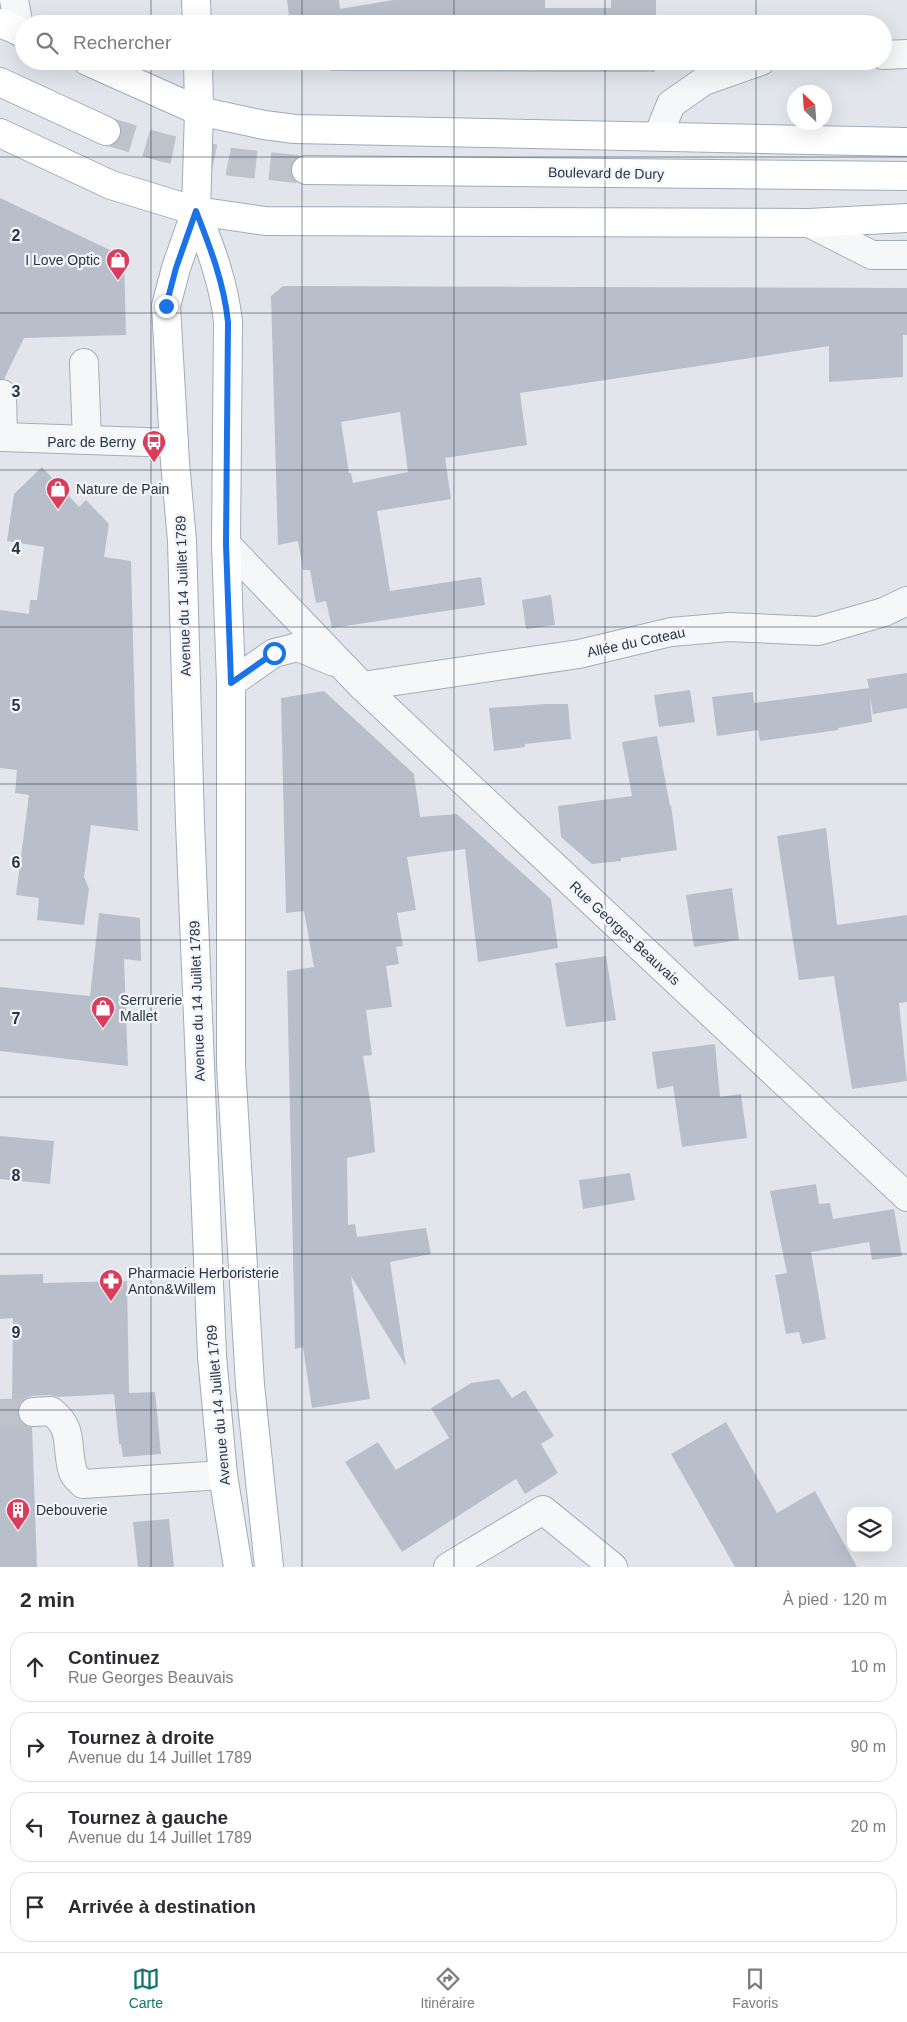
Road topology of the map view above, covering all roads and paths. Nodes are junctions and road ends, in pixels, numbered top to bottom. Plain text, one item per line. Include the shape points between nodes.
1 (14, 0) edge
2 (196, 0) edge
3 (197, 15) edge
4 (11, 27) edge
5 (907, 54) edge
6 (892, 55) edge
7 (107, 70) edge
8 (198, 70) edge
9 (735, 70) edge
10 (0, 82) edge
11 (199, 111) junction
12 (106, 131) tunnel mouth
13 (0, 133) edge
14 (658, 136) junction
15 (907, 142) edge
16 (306, 170) tunnel mouth
17 (907, 176) edge
18 (196, 211) junction
19 (907, 218) edge
20 (809, 223) junction
21 (907, 255) edge
22 (84, 363) dead end
23 (2, 394) dead end
24 (1, 439) edge
25 (87, 440) junction
26 (174, 443) junction
27 (226, 544) junction
28 (907, 601) edge
29 (354, 676) junction
30 (231, 683) junction
31 (907, 1197) edge
32 (33, 1412) tunnel mouth
33 (223, 1475) junction
34 (238, 1567) edge
35 (269, 1567) edge
36 (448, 1567) edge
37 (613, 1567) edge

1 - 4 street
2 - 3 main road
5 - 6 street
7 - 11 main road
8 - 11 main road
9 - 14 street via 704,81 670,104
10 - 12 main road
11 - 14 main road via 295,129
11 - 18 main road
13 - 18 main road via 110,186
14 - 15 main road
16 - 17 main road, Boulevard de Dury
18 - 20 main road via 265,221
18 - 26 main road, Avenue du 14 Juillet 1789 via 166,306
18 - 27 main road via 226,299
19 - 20 main road
20 - 21 street via 872,255
22 - 25 street
23 - 24 street
24 - 25 street
25 - 26 street
26 - 33 main road, Avenue du 14 Juillet 1789 via 182,541 212,1356
27 - 29 street, Rue Georges Beauvais
27 - 30 main road
28 - 29 street, Allée du Coteau via 884,612 818,631 729,627 671,632 578,654
29 - 30 street, Rue Georges Beauvais via 298,647 274,653
29 - 31 street, Rue Georges Beauvais
30 - 35 main road via 231,1065 250,1384
32 - 33 street via 51,1411 58,1416 68,1433 73,1474 82,1484
33 - 34 main road, Avenue du 14 Juillet 1789
36 - 37 street via 543,1510

